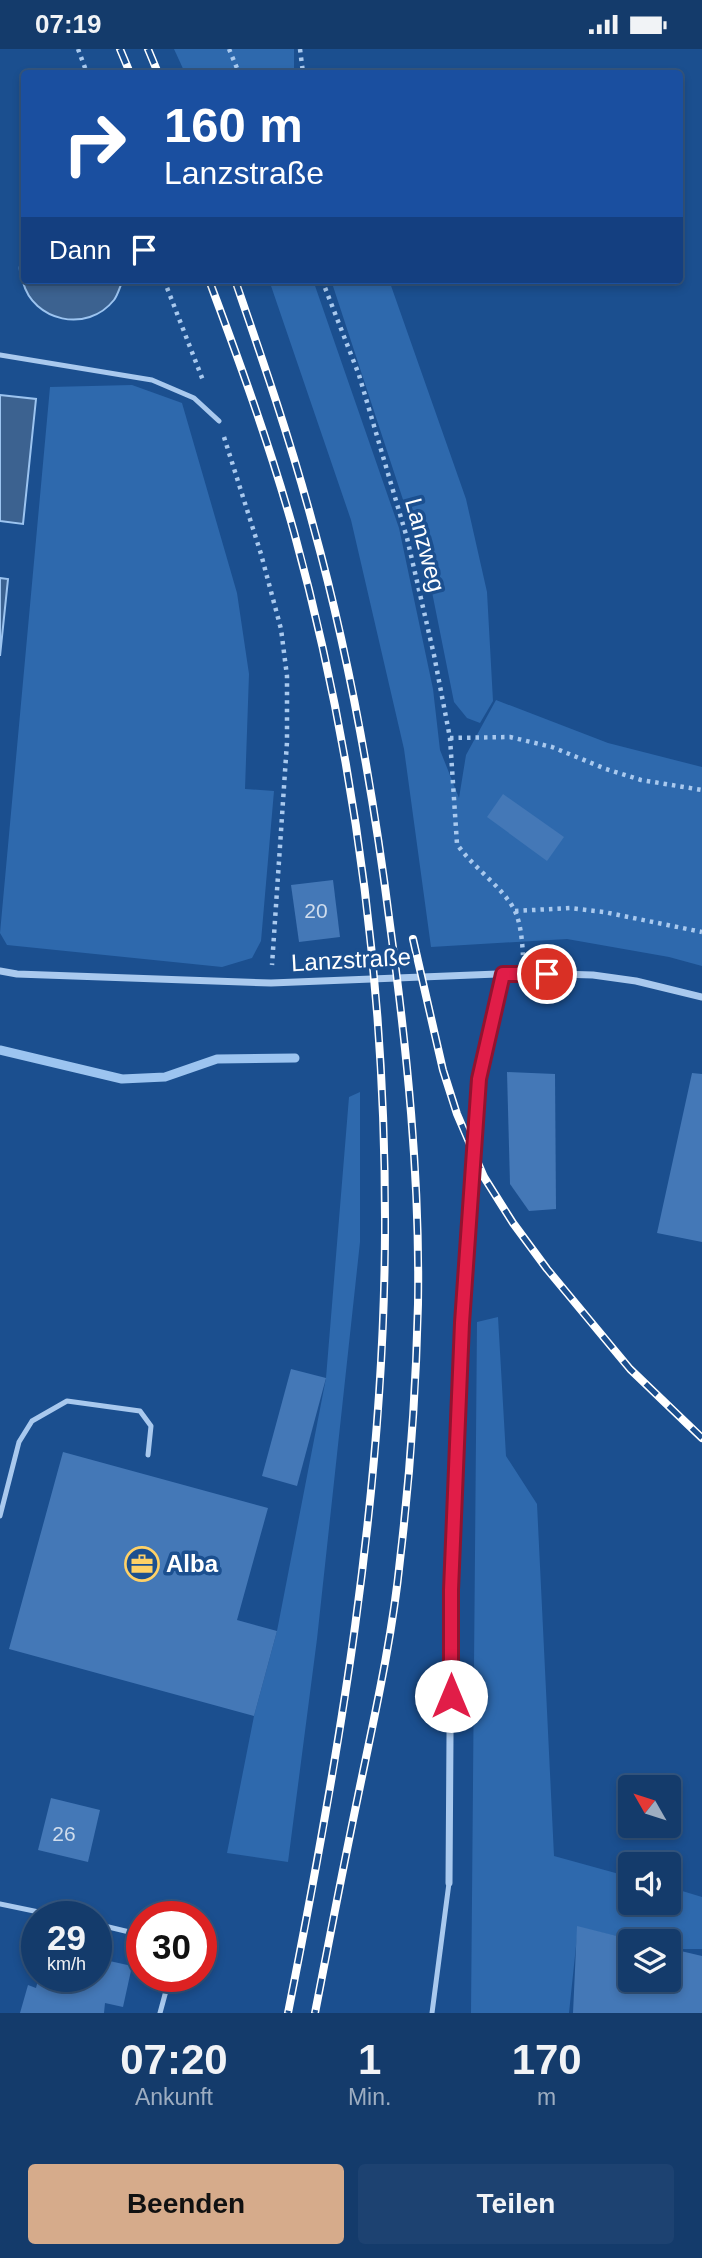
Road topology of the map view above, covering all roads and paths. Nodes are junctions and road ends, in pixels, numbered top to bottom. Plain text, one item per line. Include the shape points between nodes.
1 (78, 49) edge
2 (229, 49) edge
3 (300, 49) edge
4 (86, 70) edge
5 (238, 70) edge
6 (303, 70) edge
7 (166, 284) edge
8 (324, 284) edge
9 (0, 355) edge
10 (205, 384) dead end
11 (219, 421) joint
12 (450, 738) junction
13 (702, 790) edge
14 (514, 911) junction
15 (702, 932) edge
16 (0, 971) edge
17 (524, 973) junction
18 (503, 974) junction
19 (271, 983) junction
20 (702, 997) edge
21 (148, 1455) dead end
22 (0, 1516) edge
23 (449, 1883) joint
24 (0, 1905) edge
25 (21, 1909) edge
26 (166, 1992) edge
27 (160, 2013) edge
28 (432, 2013) edge

1 - 4 path
2 - 5 path
3 - 6 path
7 - 10 path
8 - 12 path, Lanzweg via 359,375 407,538
9 - 11 lane via 152,380 194,398
11 - 19 path via 268,579 287,676 288,742
12 - 13 path via 510,737 552,747 641,781
12 - 14 path, Lanzweg via 457,844
14 - 15 path via 570,908
14 - 17 path via 522,935
16 - 19 street, Lanzstraße
17 - 18 street, Lanzstraße
17 - 20 street, Lanzstraße via 593,975
18 - 19 street, Lanzstraße
18 - 23 street via 479,1079 462,1323 451,1590
21 - 22 lane via 151,1426 140,1411 67,1401 32,1421 19,1442
23 - 28 lane
24 - 25 lane
26 - 27 lane

